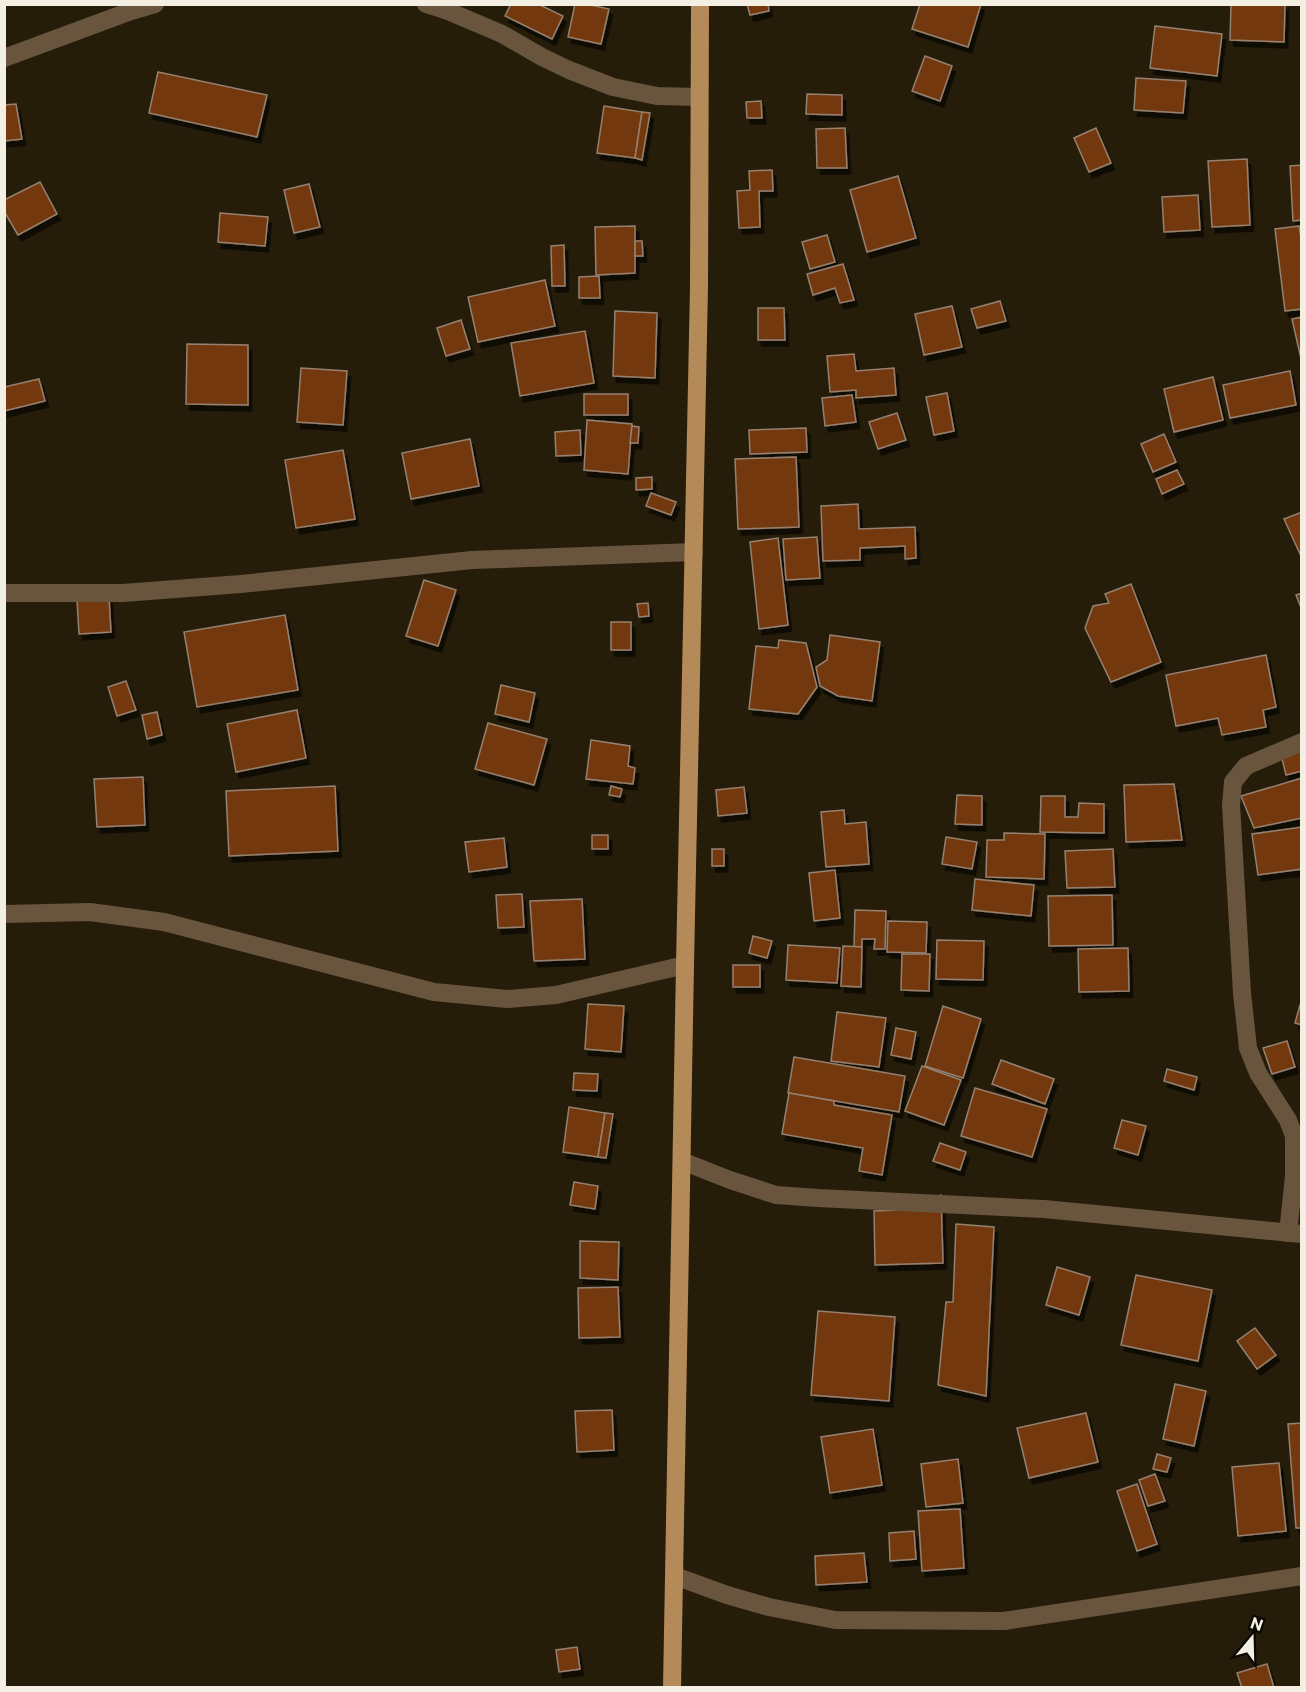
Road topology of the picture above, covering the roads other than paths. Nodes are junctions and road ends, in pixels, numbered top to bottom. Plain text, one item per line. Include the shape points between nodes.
1 (155, 4) edge
2 (426, 4) edge
3 (700, 4) edge
4 (4, 58) edge
5 (699, 97) junction
6 (694, 552) junction
7 (4, 593) edge
8 (1302, 742) edge
9 (4, 914) edge
10 (685, 964) junction
11 (682, 1161) junction
12 (1295, 1233) edge
13 (675, 1576) junction
14 (1302, 1576) edge
15 (672, 1688) edge

1 - 4 street
2 - 5 street via 502,34 569,70 613,87 657,96
3 - 5 main road
5 - 6 main road
6 - 7 street via 472,560 123,592
6 - 10 main road
8 - 12 street via 1246,766 1233,782 1231,805 1248,1048 1258,1074 1294,1136
9 - 10 street via 90,912 164,922 434,992 507,999 556,995
10 - 11 main road
11 - 12 street via 776,1195 1044,1209
11 - 13 main road
13 - 14 street via 769,1607 836,1620 1004,1621
13 - 15 main road

